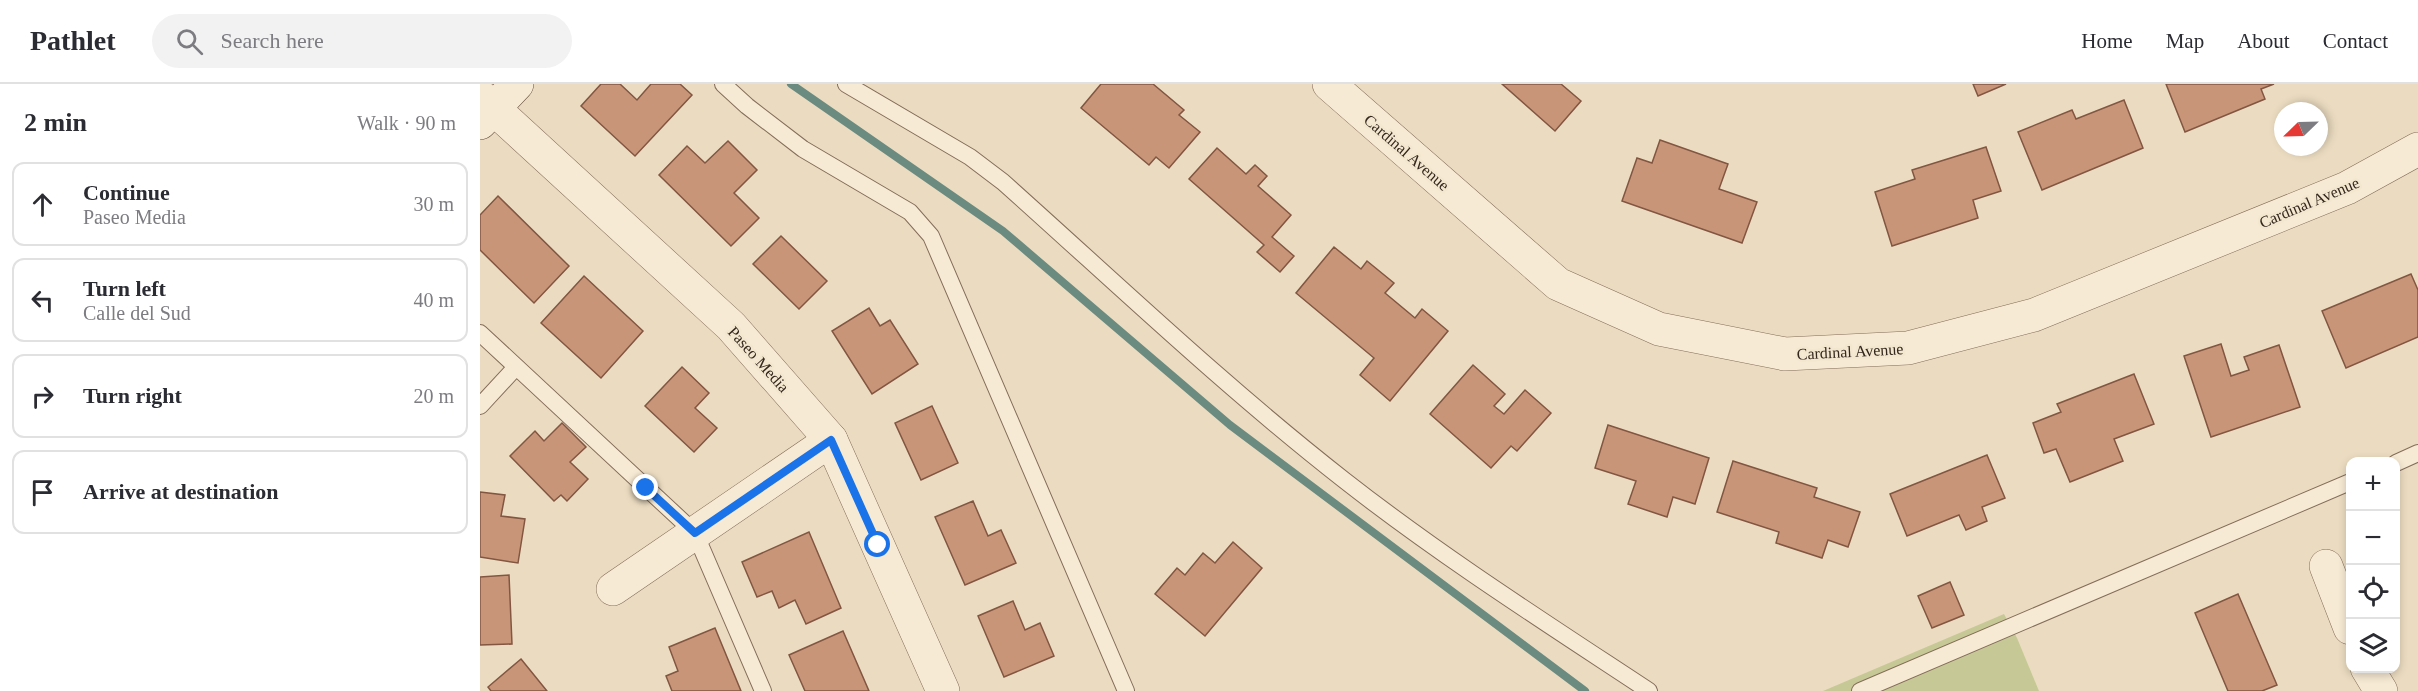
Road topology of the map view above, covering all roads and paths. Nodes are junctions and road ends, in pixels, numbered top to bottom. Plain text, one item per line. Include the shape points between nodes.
1 (517, 84) edge
2 (723, 84) edge
3 (846, 84) edge
4 (1329, 84) edge
5 (485, 109) edge
6 (2418, 149) edge
7 (480, 333) edge
8 (516, 366) junction
9 (480, 406) edge
10 (831, 440) junction
11 (2418, 453) edge
12 (2400, 461) edge
13 (2346, 484) edge
14 (695, 533) junction
15 (2326, 566) dead end
16 (613, 590) dead end
17 (2347, 619) edge
18 (2370, 673) edge
19 (763, 691) edge
20 (943, 691) edge
21 (1126, 691) edge
22 (1649, 691) edge
23 (1860, 691) edge
24 (2381, 691) edge

1 - 5 street
2 - 21 lane via 803,148 910,212 931,236
3 - 22 lane via 970,157 1344,480 1461,566
4 - 6 street, Cardinal Avenue via 1558,284 1659,329 1785,354 1908,348 2034,315 2347,188
5 - 10 street, Paseo Media via 731,326
7 - 8 lane
8 - 9 lane
8 - 14 lane
10 - 14 street
10 - 20 street, Paseo Media
11 - 12 lane
13 - 23 lane
14 - 16 street
14 - 19 lane
15 - 17 street
18 - 24 street

